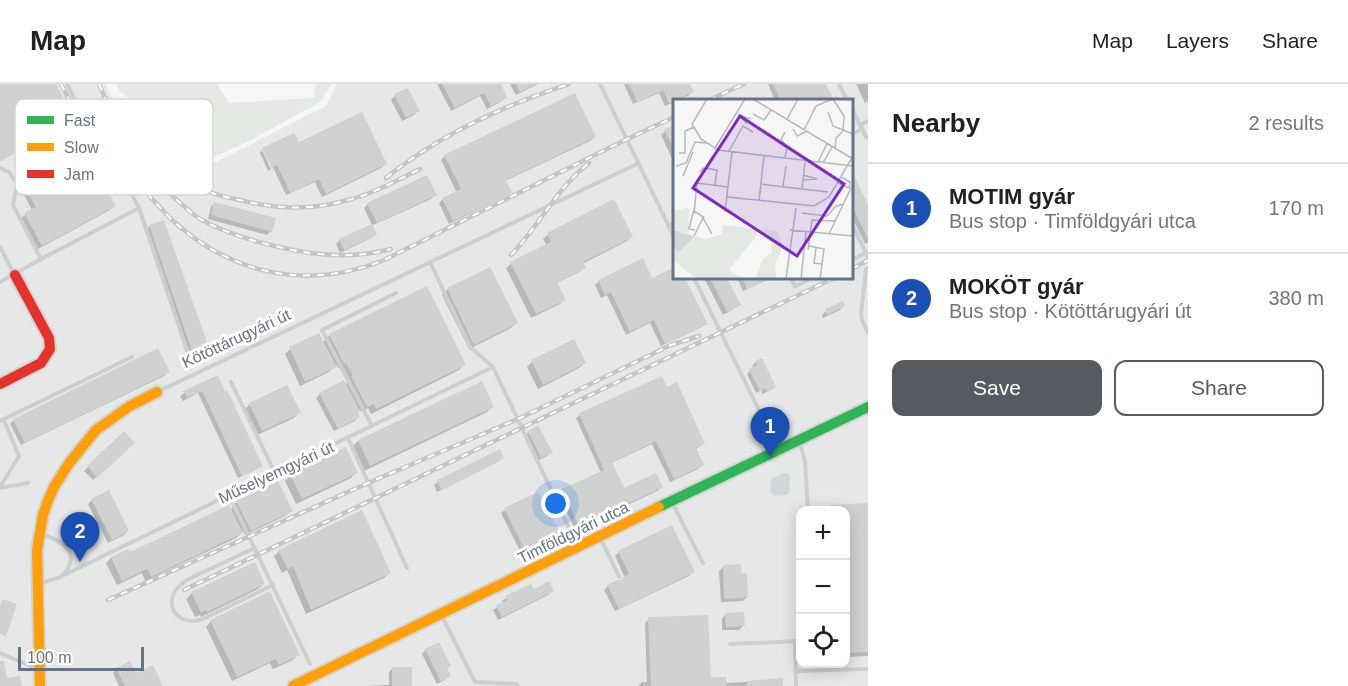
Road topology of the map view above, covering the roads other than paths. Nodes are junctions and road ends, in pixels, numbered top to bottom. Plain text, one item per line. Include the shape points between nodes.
1 (67, 84) edge
2 (600, 84) edge
3 (839, 84) edge
4 (75, 99) edge
5 (846, 99) edge
6 (853, 110) edge
7 (868, 121) edge
8 (861, 127) junction
9 (853, 133) edge
10 (868, 138) edge
11 (639, 163) junction
12 (0, 168) edge
13 (15, 181) edge
14 (15, 194) edge
15 (132, 195) edge
16 (139, 208) junction
17 (673, 224) edge
18 (669, 226) junction
19 (853, 226) edge
20 (673, 233) edge
21 (0, 247) edge
22 (867, 252) edge
23 (41, 259) junction
24 (853, 259) edge
25 (868, 260) edge
26 (430, 262) junction
27 (867, 269) edge
28 (15, 275) junction
29 (694, 279) edge
30 (792, 279) edge
31 (811, 279) edge
32 (0, 282) edge
33 (396, 293) dead end
34 (868, 333) edge
35 (132, 357) dead end
36 (190, 359) dead end
37 (493, 368) junction
38 (231, 382) dead end
39 (0, 384) edge
40 (157, 392) joint
41 (868, 407) edge
42 (2, 420) edge
43 (372, 426) junction
44 (348, 438) junction
45 (799, 439) junction
46 (778, 449) junction
47 (275, 473) junction
48 (28, 483) dead end
49 (0, 488) edge
50 (229, 495) junction
51 (672, 501) junction
52 (808, 506) edge
53 (39, 533) junction
54 (600, 535) junction
55 (577, 546) junction
56 (255, 548) junction
57 (703, 563) dead end
58 (407, 568) dead end
59 (619, 577) dead end
60 (60, 578) junction
61 (37, 584) junction
62 (273, 585) junction
63 (441, 613) junction
64 (795, 641) joint
65 (730, 644) dead end
66 (0, 653) edge
67 (310, 664) dead end
68 (39, 669) junction
69 (868, 669) edge
70 (795, 671) junction
71 (39, 686) edge
72 (293, 686) edge
73 (518, 686) edge
74 (796, 686) edge

1 - 4 lane
2 - 11 lane
3 - 5 lane
6 - 8 lane
7 - 8 lane
8 - 9 lane
8 - 10 lane
11 - 18 lane
11 - 26 lane, Kötöttárugyári út
12 - 13 lane
14 - 23 lane via 13,205
15 - 16 lane
16 - 23 lane
16 - 36 lane
17 - 18 lane
18 - 20 lane
19 - 22 lane
21 - 28 lane
22 - 24 lane
22 - 25 lane
23 - 28 lane
25 - 27 lane
26 - 37 lane via 470,347
26 - 40 lane, Kötöttárugyári út
27 - 34 lane via 861,314
28 - 32 lane
28 - 39 street via 50,349 41,363
29 - 46 lane
30 - 31 lane via 795,286
33 - 43 lane via 322,330
35 - 42 lane
37 - 43 lane, Műselyemgyári út
37 - 55 lane
38 - 47 lane
40 - 53 street, Kötöttárugyári út via 115,416 87,440 54,487
41 - 45 street, Timföldgyári utca
42 - 49 lane via 19,456
43 - 44 lane, Műselyemgyári út
44 - 47 lane, Műselyemgyári út
44 - 58 lane
45 - 46 street, Timföldgyári utca
45 - 52 lane via 806,462
46 - 51 street, Timföldgyári utca
47 - 50 lane, Műselyemgyári út
48 - 49 lane
50 - 56 lane
50 - 60 lane, Műselyemgyári út
51 - 54 street, Timföldgyári utca
51 - 57 lane
53 - 60 lane via 60,542 70,553 71,562
53 - 61 street, Kötöttárugyári út
54 - 55 street, Timföldgyári utca
54 - 59 lane
55 - 63 street, Timföldgyári utca
56 - 62 lane
56 - 62 lane via 184,582 173,594 174,611 184,620 196,622
60 - 61 lane, Műselyemgyári út
61 - 68 street, Kötöttárugyári út
62 - 67 lane
63 - 72 street, Timföldgyári utca
63 - 73 lane via 475,682
64 - 65 lane
64 - 70 lane
66 - 68 lane
68 - 71 street, Kötöttárugyári út
69 - 70 lane
70 - 74 lane

